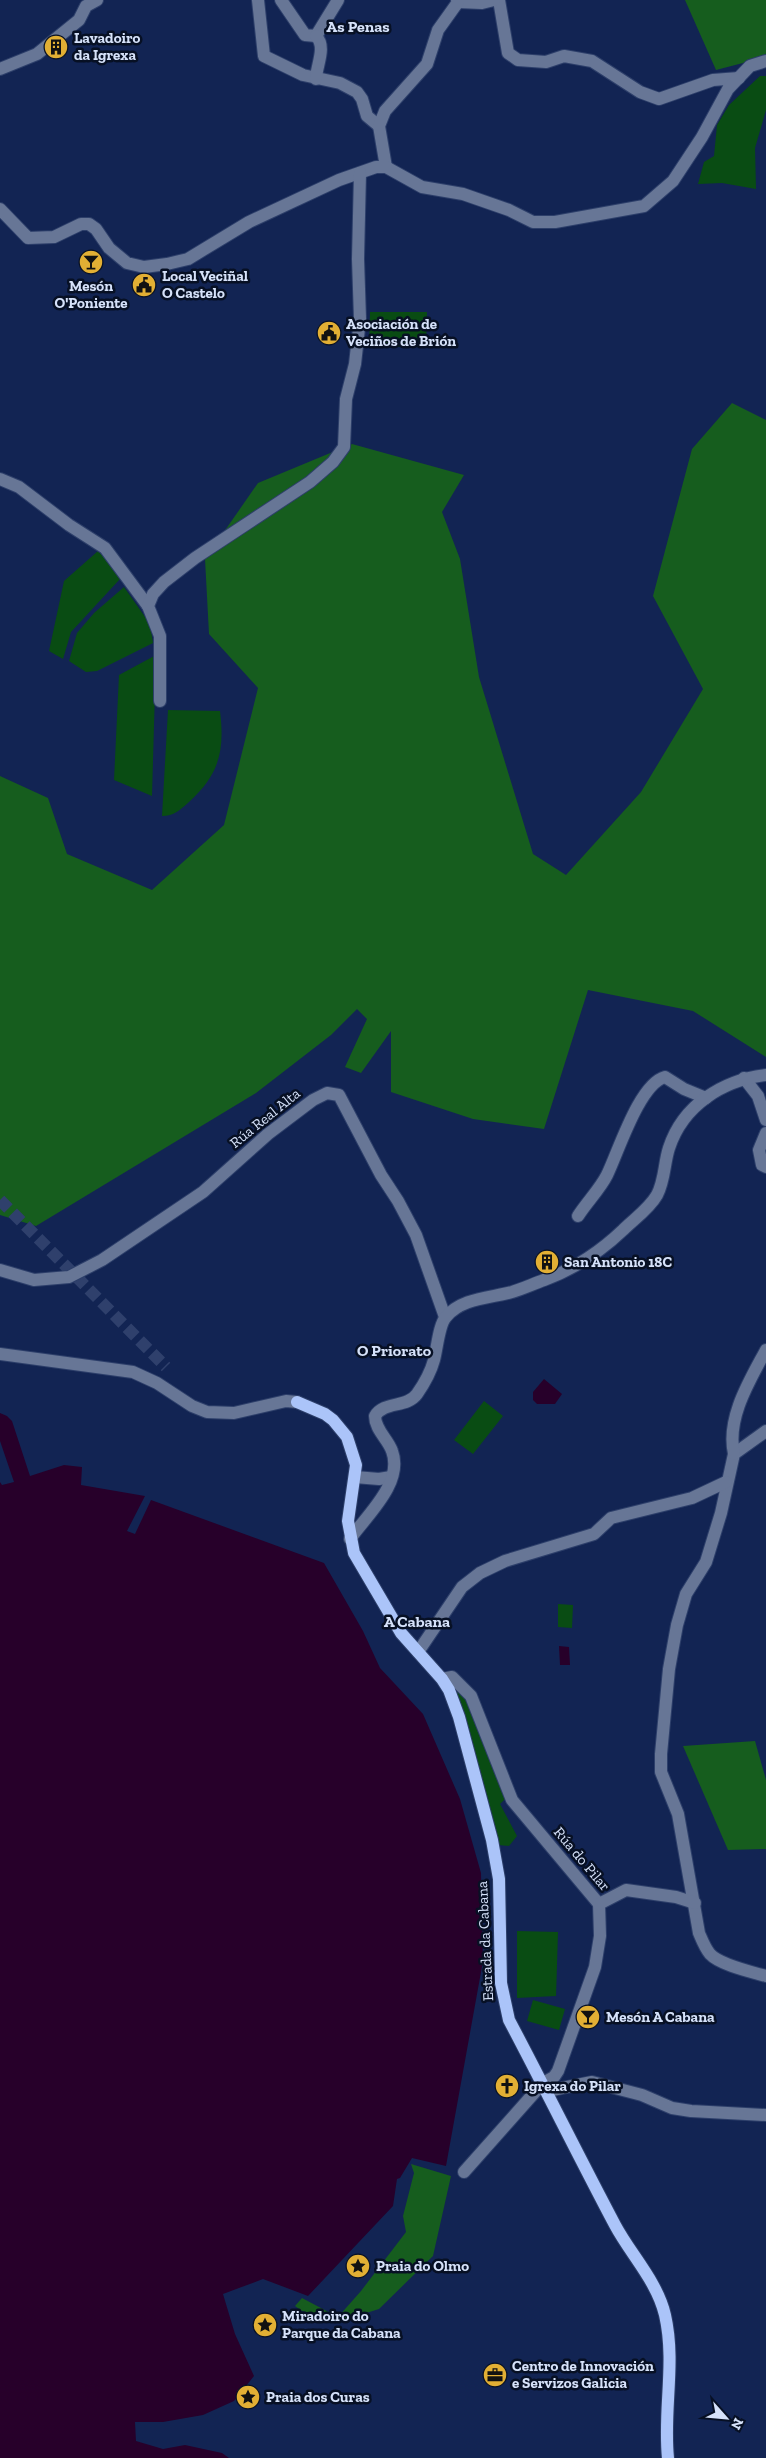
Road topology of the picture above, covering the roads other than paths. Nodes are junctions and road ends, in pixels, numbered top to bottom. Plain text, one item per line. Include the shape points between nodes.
1 (258, 0) edge
2 (281, 0) edge
3 (338, 0) edge
4 (494, 0) edge
5 (499, 0) edge
6 (457, 1) edge
7 (87, 2) edge
8 (316, 36) junction
9 (766, 61) edge
10 (0, 69) edge
11 (739, 78) junction
12 (316, 79) junction
13 (380, 126) junction
14 (386, 167) junction
15 (360, 173) junction
16 (0, 209) edge
17 (0, 479) edge
18 (148, 606) junction
19 (160, 701) dead end
20 (766, 1075) edge
21 (744, 1078) junction
22 (706, 1098) junction
23 (766, 1120) edge
24 (766, 1133) edge
25 (766, 1167) edge
26 (578, 1216) dead end
27 (0, 1270) edge
28 (445, 1317) junction
29 (766, 1350) edge
30 (0, 1354) edge
31 (297, 1402) joint
32 (766, 1431) edge
33 (734, 1454) junction
34 (355, 1477) junction
35 (391, 1477) junction
36 (726, 1482) junction
37 (350, 1539) junction
38 (418, 1652) junction
39 (442, 1679) junction
40 (694, 1903) junction
41 (599, 1904) junction
42 (766, 1976) edge
43 (545, 2087) junction
44 (766, 2115) edge
45 (464, 2172) dead end
46 (668, 2458) edge

1 - 12 street via 264,56
2 - 8 street via 306,35
3 - 8 street
4 - 6 street via 482,3
5 - 11 street via 508,53 518,60 546,62 564,56 592,60 640,92 659,99 713,80
6 - 13 street via 438,30 427,64 385,110
7 - 10 street via 79,20 37,54
8 - 12 street via 320,39 322,54 316,68
9 - 11 street via 750,66
11 - 14 street via 728,89 673,182 644,206 555,222 533,222 464,194 422,187
12 - 13 street via 340,83 357,92 367,116
13 - 14 street
14 - 15 street
15 - 16 street via 249,222 188,259 144,267 127,263 109,248 90,224 81,224 54,237 28,238
15 - 18 street via 360,319 356,364 346,399 344,447 333,462 310,482 164,582
17 - 18 street via 20,486 69,525 105,548
18 - 19 street via 160,636
20 - 21 street
21 - 22 street
21 - 23 street via 758,1096
22 - 26 street via 665,1077 657,1082 630,1120 606,1176
22 - 28 street via 683,1119 674,1134 664,1176 654,1200 603,1249 546,1279 462,1303
24 - 25 street via 759,1150 762,1165
27 - 28 street, Rúa Real Alta via 34,1280 69,1277 102,1260 203,1192 268,1134 327,1093 339,1095 398,1201 416,1236
28 - 35 street via 431,1368 416,1395 409,1401 385,1408 376,1416 377,1426 394,1456
29 - 33 street via 734,1423
30 - 31 street via 133,1372 207,1412 234,1413 286,1401
31 - 34 main road, Estrada da Cabana via 325,1414 339,1426 351,1446 356,1465
32 - 33 street
33 - 36 street
34 - 35 street
34 - 37 main road, Estrada da Cabana via 348,1508
35 - 37 street via 379,1503
36 - 38 street via 692,1498 611,1518 594,1534 512,1558 480,1573 462,1587
36 - 40 street via 721,1513 706,1562 686,1594 677,1625 661,1754 661,1772 678,1814
37 - 38 main road, Estrada da Cabana via 358,1562 394,1623
38 - 39 main road, Estrada da Cabana
39 - 41 street, Rúa do Pilar via 452,1676 471,1696 512,1800
39 - 43 main road, Estrada da Cabana via 459,1716 492,1840 501,1907 504,2003 509,2020
40 - 41 street via 676,1897 626,1890
40 - 42 street via 700,1933 711,1956
41 - 43 street, Rúa do Pilar via 600,1936 595,1967 558,2071
43 - 44 street via 592,2082 691,2112
43 - 45 street, Rúa do Pilar
43 - 46 main road, Estrada da Cabana via 616,2227 653,2284 664,2312 671,2359 666,2436

